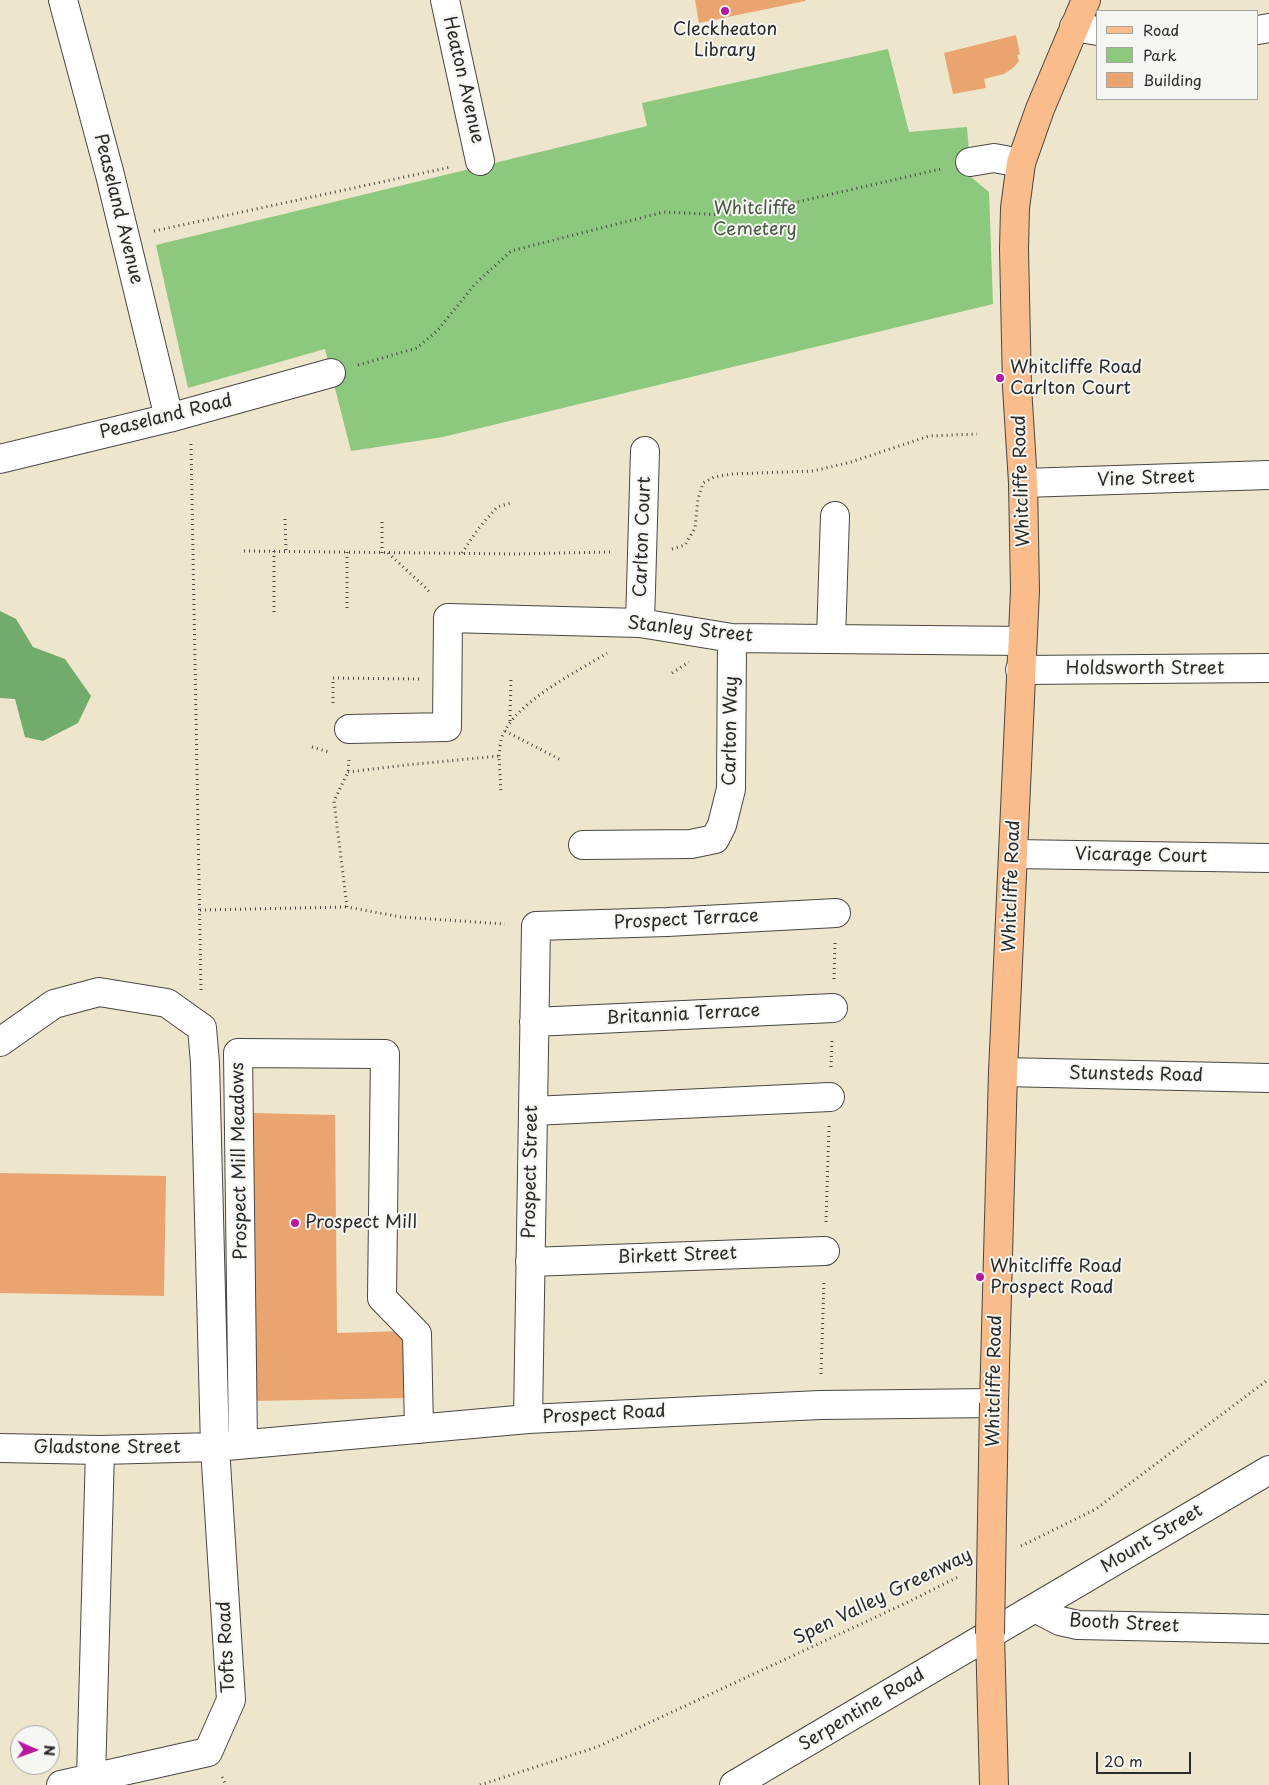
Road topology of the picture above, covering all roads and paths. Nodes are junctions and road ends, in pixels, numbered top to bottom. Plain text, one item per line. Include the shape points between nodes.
1 (63, 0) edge
2 (445, 0) edge
3 (1086, 0) edge
4 (1086, 29) edge
5 (480, 161) joint
6 (970, 162) joint
7 (1020, 163) junction
8 (125, 237) junction
9 (331, 373) joint
10 (180, 415) junction
11 (645, 450) dead end
12 (0, 458) edge
13 (1269, 476) edge
14 (1023, 483) junction
15 (511, 503) dead end
16 (834, 516) dead end
17 (285, 519) dead end
18 (382, 522) dead end
19 (274, 551) dead end
20 (286, 551) dead end
21 (347, 552) dead end
22 (382, 552) dead end
23 (388, 553) dead end
24 (462, 554) dead end
25 (426, 588) dead end
26 (347, 611) dead end
27 (274, 612) dead end
28 (640, 623) junction
29 (732, 638) junction
30 (831, 639) junction
31 (1022, 640) junction
32 (611, 650) dead end
33 (693, 659) dead end
34 (1269, 668) edge
35 (1020, 670) junction
36 (672, 673) dead end
37 (511, 678) dead end
38 (447, 679) junction
39 (333, 707) dead end
40 (510, 722) junction
41 (349, 729) joint
42 (505, 731) junction
43 (499, 756) junction
44 (561, 760) dead end
45 (348, 772) junction
46 (501, 792) dead end
47 (583, 845) dead end
48 (1013, 854) junction
49 (1269, 858) edge
50 (347, 907) junction
51 (200, 910) junction
52 (836, 913) joint
53 (536, 926) junction
54 (833, 1008) junction
55 (534, 1022) junction
56 (202, 1028) junction
57 (0, 1042) edge
58 (1003, 1072) junction
59 (1269, 1078) edge
60 (830, 1097) junction
61 (532, 1111) junction
62 (825, 1251) junction
63 (530, 1262) junction
64 (1269, 1378) edge
65 (994, 1403) junction
66 (820, 1404) junction
67 (528, 1419) junction
68 (419, 1429) junction
69 (243, 1444) junction
70 (215, 1447) junction
71 (0, 1448) edge
72 (100, 1450) junction
73 (1269, 1470) edge
74 (1018, 1547) dead end
75 (966, 1573) dead end
76 (1035, 1608) junction
77 (1269, 1629) edge
78 (990, 1634) junction
79 (91, 1778) junction
80 (61, 1785) edge
81 (480, 1785) edge
82 (734, 1785) edge
83 (994, 1785) edge

1 - 8 street, Peaseland Avenue
2 - 5 street, Heaton Avenue
3 - 4 main road, Whitcliffe Road
4 - 7 main road, Whitcliffe Road via 1040,109
5 - 8 path
6 - 7 street via 994,158
6 - 9 path via 771,208 724,215 664,212 511,252 475,284 438,330 417,348
7 - 14 main road, Whitcliffe Road via 1014,249
8 - 10 street, Peaseland Avenue
9 - 10 street, Peaseland Road
10 - 12 street, Peaseland Road
10 - 51 path
11 - 28 street, Carlton Court
13 - 14 street, Vine Street
14 - 31 main road, Whitcliffe Road via 1025,590
15 - 24 path via 497,507
16 - 30 street
17 - 20 path
18 - 22 path
19 - 27 path
21 - 26 path
23 - 25 path
28 - 29 street, Stanley Street
28 - 38 street, Stanley Street via 448,618
29 - 30 street, Stanley Street
29 - 47 street, Carlton Way via 731,789 715,839 691,844
30 - 31 street, Stanley Street
31 - 35 main road, Whitcliffe Road
32 - 40 path via 538,696
33 - 36 path
34 - 35 street, Holdsworth Street
35 - 48 main road, Whitcliffe Road
37 - 40 path
38 - 39 path via 333,678
38 - 41 street via 447,727
40 - 42 path
41 - 45 path
42 - 43 path
42 - 44 path
43 - 45 path
43 - 46 path
45 - 50 path via 334,801
48 - 49 street, Vicarage Court
48 - 58 main road, Whitcliffe Road
50 - 51 path
50 - 53 path via 400,917
51 - 56 path
52 - 53 street, Prospect Terrace
52 - 54 path
53 - 55 street, Prospect Street
54 - 55 street, Britannia Terrace
54 - 60 path
55 - 61 street, Prospect Street
56 - 57 street via 167,1003 99,992 54,1004
56 - 70 street
58 - 59 street, Stunsteds Road
58 - 65 main road, Whitcliffe Road
60 - 61 street
60 - 62 path
61 - 63 street, Prospect Street
62 - 63 street, Birkett Street
62 - 66 path
63 - 67 street, Prospect Street
64 - 74 path via 1096,1509
65 - 66 street, Prospect Road
65 - 78 main road, Whitcliffe Road, bridge
66 - 67 street, Prospect Road
67 - 68 street, Prospect Road
68 - 69 street, Prospect Road
68 - 69 street, Prospect Mill Meadows via 417,1334 382,1298 385,1054 238,1054
69 - 70 street, Prospect Road
70 - 72 street, Gladstone Street
70 - 79 street, Tofts Road via 231,1700 208,1752
71 - 72 street, Gladstone Street
72 - 79 street
73 - 76 street, Mount Street
75 - 81 path, Spen Valley Greenway via 597,1747
76 - 77 street, Booth Street via 1060,1621 1078,1625
76 - 78 street
78 - 82 street, Serpentine Road
78 - 83 main road, Whitcliffe Road
79 - 80 street, Tofts Road

